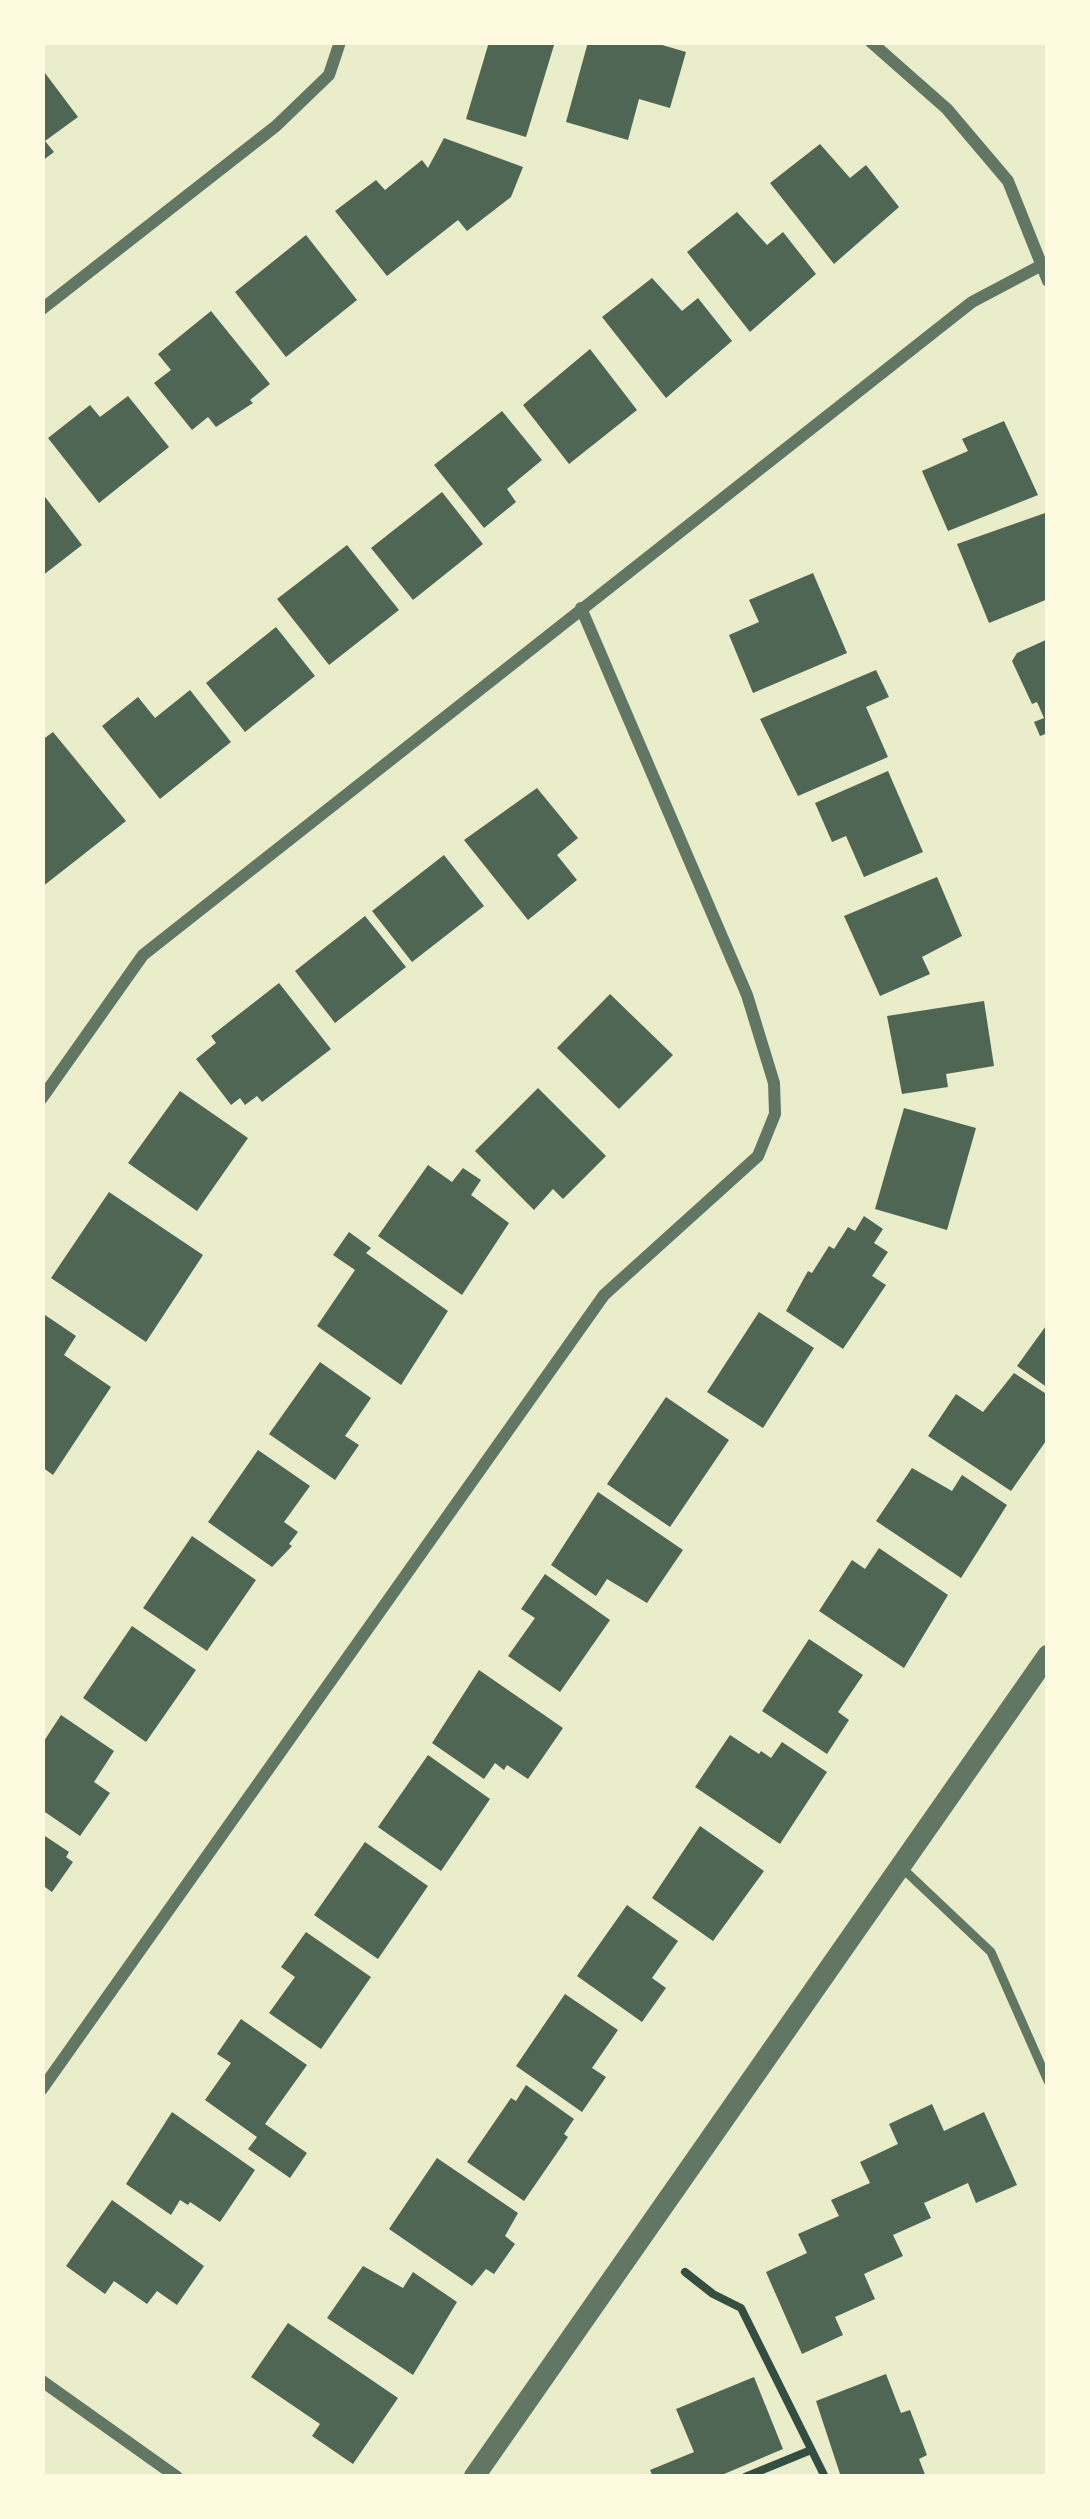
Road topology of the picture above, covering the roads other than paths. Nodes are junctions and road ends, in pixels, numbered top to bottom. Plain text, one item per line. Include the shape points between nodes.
1 (340, 42) edge
2 (871, 42) edge
3 (1040, 266) junction
4 (1048, 281) edge
5 (42, 309) edge
6 (580, 608) junction
7 (42, 1099) edge
8 (1048, 1655) edge
9 (901, 1867) junction
10 (1048, 2080) edge
11 (42, 2089) edge
12 (42, 2381) edge
13 (177, 2477) edge
14 (474, 2477) edge

1 - 5 street via 329,75 276,126
2 - 3 street via 947,110 1008,182
3 - 4 street
3 - 6 street via 972,302
6 - 7 street via 143,955
6 - 11 street via 747,995 774,1083 775,1114 758,1156 604,1295
8 - 9 street
9 - 10 lane via 991,1952
9 - 14 street
12 - 13 street

